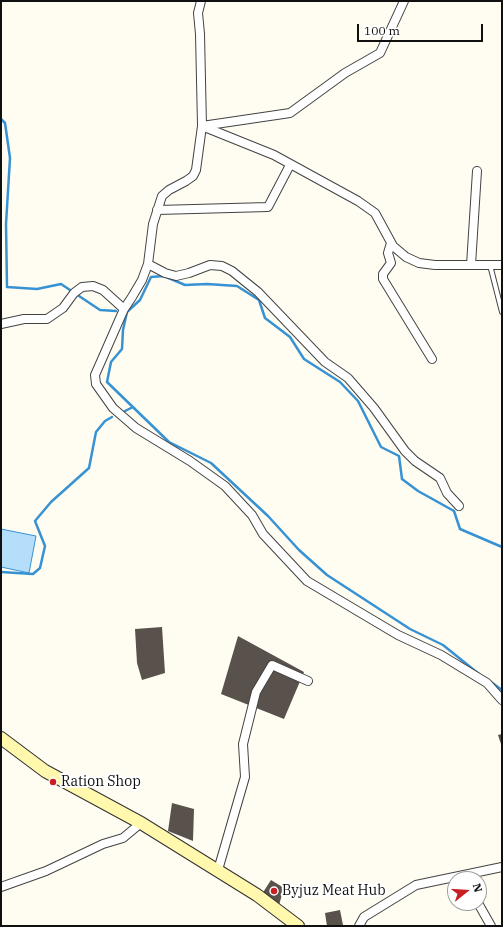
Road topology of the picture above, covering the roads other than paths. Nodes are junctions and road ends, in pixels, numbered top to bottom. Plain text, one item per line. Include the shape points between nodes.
1 (201, 1) edge
2 (404, 1) edge
3 (202, 126) junction
4 (290, 165) junction
5 (477, 171) dead end
6 (157, 210) junction
7 (391, 243) junction
8 (148, 264) junction
9 (471, 265) junction
10 (490, 265) junction
11 (502, 265) edge
12 (124, 309) junction
13 (502, 312) edge
14 (1, 324) edge
15 (432, 359) dead end
16 (459, 506) dead end
17 (308, 681) dead end
18 (502, 700) edge
19 (1, 738) edge
20 (141, 823) junction
21 (502, 868) edge
22 (218, 870) junction
23 (487, 872) edge
24 (447, 880) edge
25 (1, 887) edge
26 (483, 911) edge
27 (298, 926) edge
28 (358, 926) edge
29 (491, 926) edge

1 - 3 street via 198,13
2 - 3 street via 380,52 290,113
3 - 4 street via 274,155
3 - 6 street via 193,176 165,193
4 - 6 street via 268,207
4 - 7 street via 358,201 375,213
5 - 9 street
6 - 8 street
7 - 9 street via 406,257 419,263
7 - 15 street via 388,253 392,263 383,274 383,279
8 - 12 street via 142,280
8 - 16 street via 176,276 210,265 222,266 232,271 258,292 325,362 348,378 374,408 405,452 440,478 447,494
9 - 10 street
10 - 11 street
10 - 13 lane
12 - 14 street via 103,290 93,286 82,287 63,308 47,320 24,319
12 - 18 street via 95,375 96,384 112,408 136,428 225,486 252,515 263,534 307,581 398,635 441,655 487,683
17 - 22 street via 272,665 256,692 243,744 245,777
19 - 20 main road via 45,771
20 - 22 main road
20 - 25 street via 123,838
21 - 23 street
22 - 27 main road
24 - 28 street via 416,885 364,917
26 - 29 street

